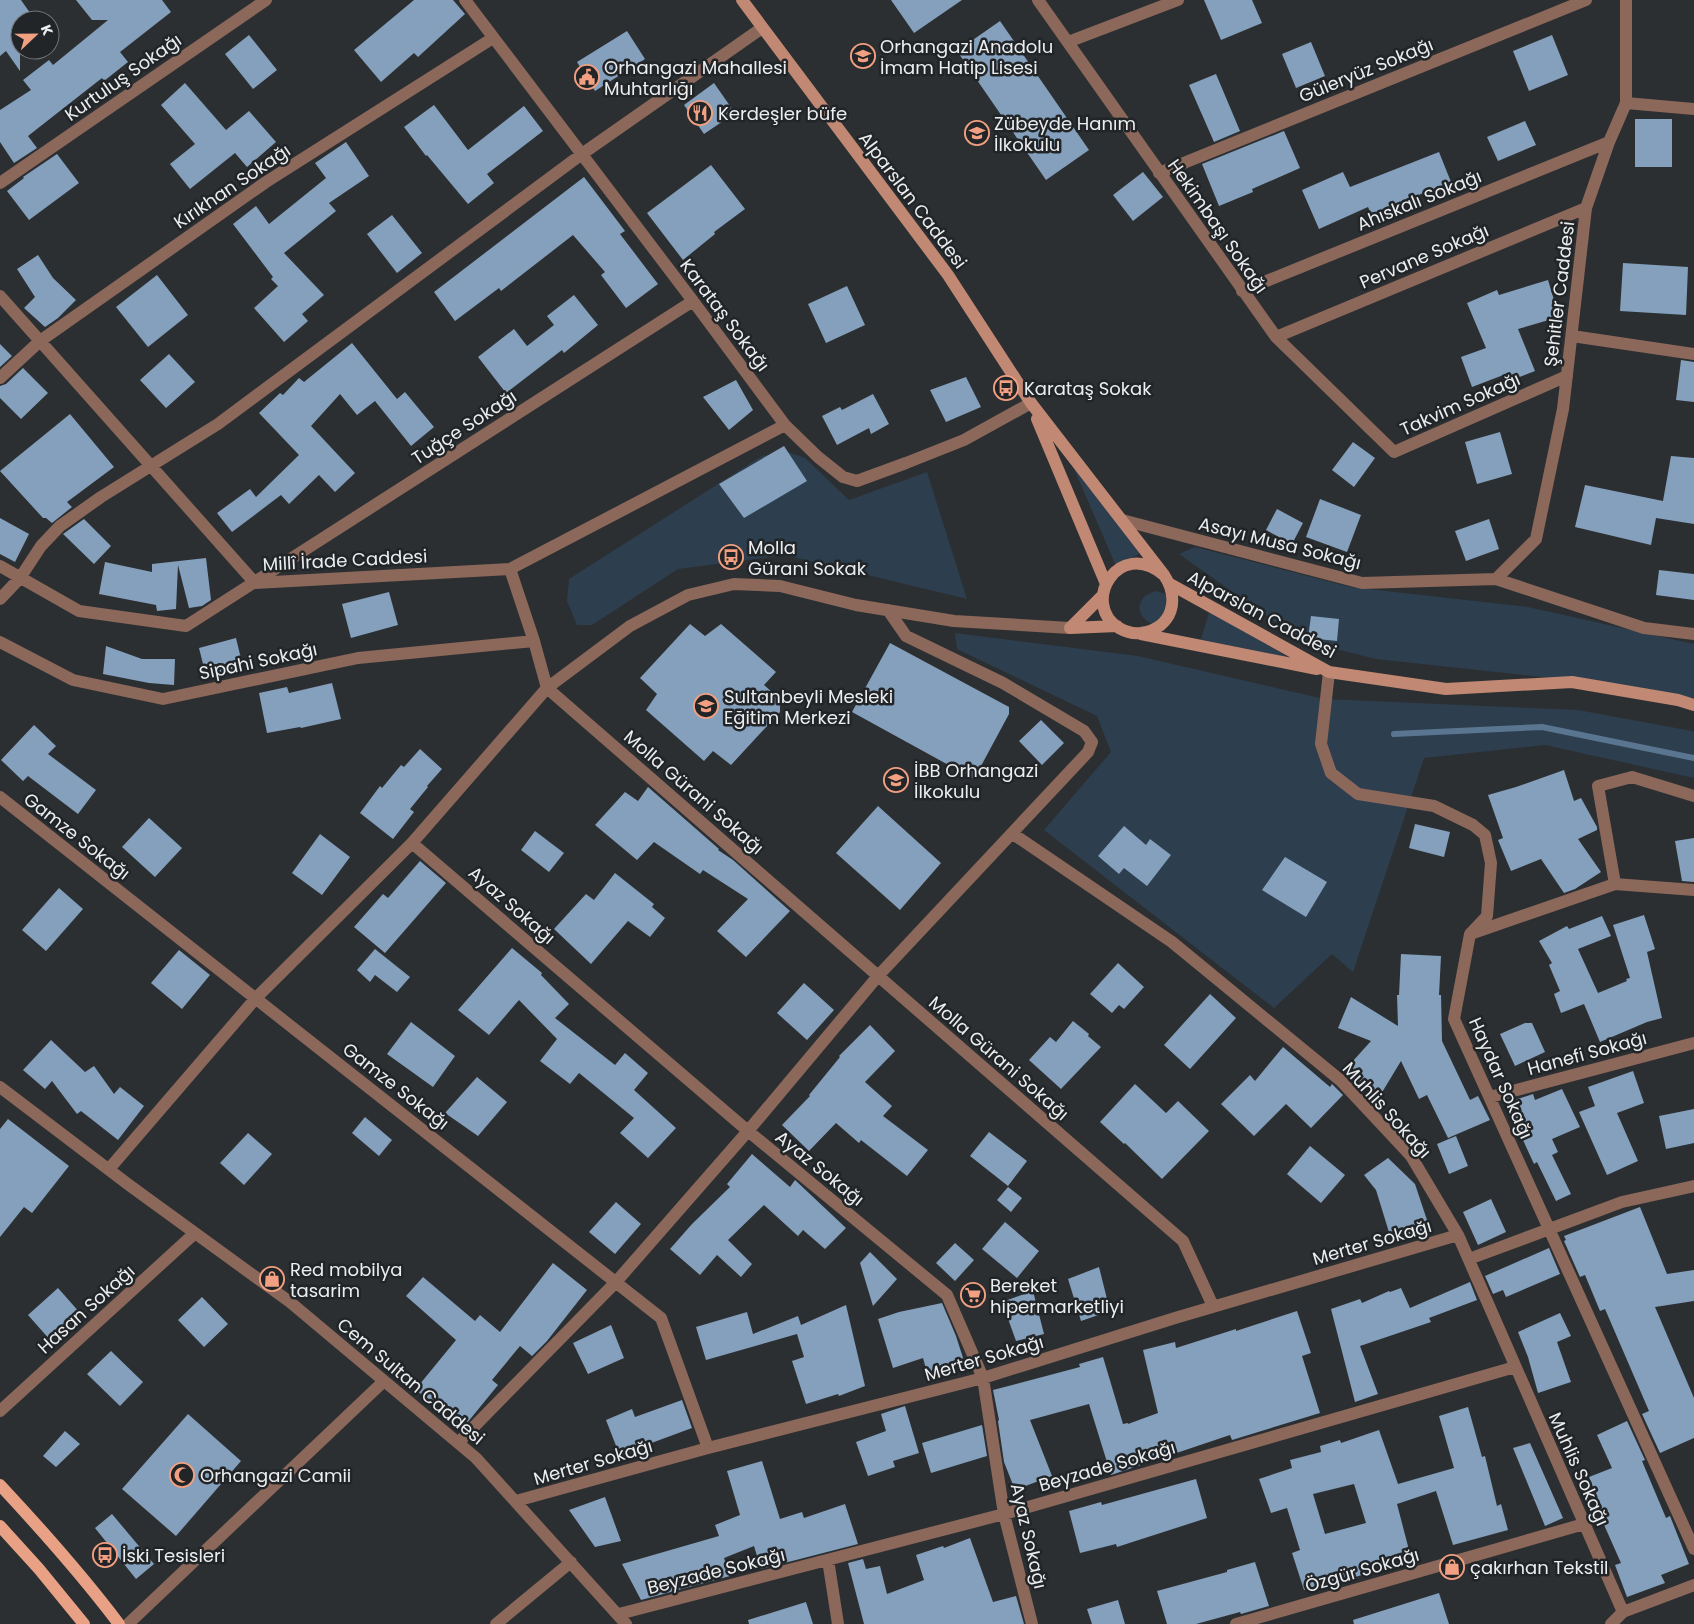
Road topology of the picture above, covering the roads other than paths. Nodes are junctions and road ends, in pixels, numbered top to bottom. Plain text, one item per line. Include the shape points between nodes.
1 (266, 0) edge
2 (465, 0) edge
3 (742, 0) edge
4 (1038, 0) edge
5 (1178, 0) edge
6 (1586, 0) edge
7 (1626, 0) edge
8 (762, 28) junction
9 (493, 38) junction
10 (1068, 42) junction
11 (1626, 103) junction
12 (1694, 109) edge
13 (1609, 142) junction
14 (582, 154) junction
15 (1159, 173) junction
16 (0, 183) edge
17 (1586, 208) junction
18 (1242, 291) junction
19 (0, 296) edge
20 (693, 300) junction
21 (1572, 336) junction
22 (1276, 337) junction
23 (40, 341) junction
24 (1694, 354) edge
25 (1567, 376) junction
26 (0, 378) edge
27 (1031, 403) junction
28 (785, 424) junction
29 (1394, 452) joint
30 (150, 466) junction
31 (1122, 520) junction
32 (0, 566) edge
33 (510, 569) junction
34 (20, 578) junction
35 (1496, 579) junction
36 (1167, 580) junction
37 (255, 583) junction
38 (1104, 590) junction
39 (0, 599) edge
40 (888, 610) junction
41 (1117, 626) junction
42 (1070, 628) junction
43 (1138, 634) junction
44 (1694, 634) edge
45 (534, 641) junction
46 (0, 642) edge
47 (1329, 672) junction
48 (547, 688) junction
49 (1694, 705) edge
50 (1694, 796) edge
51 (0, 797) edge
52 (1013, 834) junction
53 (412, 843) junction
54 (1615, 884) junction
55 (1694, 890) edge
56 (1470, 934) junction
57 (878, 976) junction
58 (256, 998) junction
59 (1694, 1043) edge
60 (0, 1087) edge
61 (1490, 1097) junction
62 (748, 1131) junction
63 (109, 1169) junction
64 (1694, 1186) edge
65 (1550, 1229) junction
66 (195, 1233) junction
67 (1458, 1234) junction
68 (1469, 1259) junction
69 (616, 1282) junction
70 (1213, 1306) junction
71 (1515, 1366) junction
72 (983, 1378) junction
73 (384, 1381) junction
74 (0, 1411) edge
75 (458, 1443) junction
76 (708, 1448) junction
77 (0, 1485) edge
78 (516, 1501) junction
79 (1004, 1514) junction
80 (1584, 1524) junction
81 (0, 1526) edge
82 (1694, 1549) edge
83 (828, 1560) junction
84 (571, 1562) junction
85 (1694, 1585) edge
86 (1622, 1612) junction
87 (623, 1619) edge
88 (84, 1624) edge
89 (118, 1624) edge
90 (128, 1624) edge
91 (496, 1624) edge
92 (838, 1624) edge
93 (1032, 1624) edge
94 (1236, 1624) edge
95 (1611, 1624) edge

1 - 16 street, Kurtuluş Sokağı
2 - 9 street, Karataş Sokağı
3 - 8 street, Alparslan Caddesi
4 - 10 street, Hekimbaşı Sokağı
5 - 10 street
6 - 15 street, Güleryüz Sokağı
7 - 11 street, Şehitler Caddesi
8 - 14 street
8 - 27 street, Alparslan Caddesi via 948,275
9 - 14 street, Karataş Sokağı
9 - 23 street, Kırıkhan Sokağı via 266,182
10 - 15 street, Hekimbaşı Sokağı
11 - 12 street
11 - 13 street, Şehitler Caddesi
13 - 17 street, Şehitler Caddesi
13 - 18 street, Ahıskalı Sokağı
14 - 20 street, Karataş Sokağı
14 - 30 street via 218,424
15 - 18 street, Hekimbaşı Sokağı
17 - 21 street, Şehitler Caddesi
17 - 22 street, Pervane Sokağı
18 - 22 street, Hekimbaşı Sokağı
19 - 23 street, Millî İrade Caddesi
20 - 28 street, Karataş Sokağı
20 - 37 street, Tuğçe Sokağı
21 - 24 street
21 - 25 street, Şehitler Caddesi
22 - 29 street, Hekimbaşı Sokağı
23 - 26 street, Kırıkhan Sokağı
23 - 30 street, Millî İrade Caddesi
25 - 29 street, Takvim Sokağı
25 - 35 street, Şehitler Caddesi via 1564,409 1536,539
27 - 28 street, Karataş Sokağı via 964,440 857,481 843,477
27 - 31 street
27 - 38 street
28 - 33 street, Millî İrade Caddesi
30 - 34 street via 60,526 41,546
30 - 37 street, Millî İrade Caddesi
31 - 35 street, Asayı Musa Sokağı via 1362,583
31 - 36 street
32 - 34 street, Tuğçe Sokağı
33 - 37 street, Millî İrade Caddesi
33 - 45 street
34 - 37 street, Tuğçe Sokağı via 79,611 186,626
34 - 39 street
35 - 44 street, Asayı Musa Sokağı via 1644,628
36 - 38 street via 1155,567 1132,563 1112,574
36 - 43 street via 1173,596 1167,618 1154,629
36 - 47 street, Alparslan Caddesi
38 - 41 street via 1104,607
38 - 42 street
40 - 42 street via 954,621
40 - 48 street via 780,586 734,584 688,595 639,622
40 - 52 street via 906,636 1003,683 1084,731 1092,742 1088,752
41 - 42 street
41 - 43 street
43 - 47 street
45 - 46 street, Sipahi Sokağı via 358,658 163,699 73,680
45 - 48 street
47 - 49 street, Alparslan Caddesi via 1446,689 1572,682
47 - 56 street via 1321,744 1331,773 1358,794 1434,806 1473,825 1484,835 1491,863 1487,916
48 - 53 street
48 - 57 street, Molla Gürani Sokağı
50 - 54 street via 1632,777 1598,786
51 - 58 street, Gamze Sokağı
52 - 57 street
52 - 67 street, Muhlis Sokağı via 1172,942 1340,1080 1411,1156
53 - 58 street
53 - 62 street, Ayaz Sokağı
54 - 55 street
54 - 56 street
56 - 61 street, Haydar Sokağı via 1454,1019
57 - 62 street
57 - 70 street, Molla Gürani Sokağı via 1183,1241
58 - 63 street
58 - 69 street, Gamze Sokağı
59 - 61 street, Hanefi Sokağı
60 - 63 street, Cem Sultan Caddesi
61 - 65 street, Haydar Sokağı
62 - 69 street
62 - 72 street, Ayaz Sokağı via 947,1294
63 - 66 street, Cem Sultan Caddesi
64 - 65 street via 1622,1202
65 - 68 street
65 - 82 street, Haydar Sokağı
66 - 73 street, Cem Sultan Caddesi via 290,1302
66 - 74 street, Hasan Sokağı
67 - 68 street, Muhlis Sokağı
67 - 70 street, Merter Sokağı
68 - 71 street, Muhlis Sokağı
69 - 75 street
69 - 76 street, Gamze Sokağı via 661,1318
70 - 72 street, Merter Sokağı
71 - 79 street, Beyzade Sokağı
71 - 80 street, Muhlis Sokağı
72 - 76 street, Merter Sokağı
72 - 79 street, Ayaz Sokağı
73 - 75 street, Cem Sultan Caddesi
73 - 90 street
75 - 78 street, Cem Sultan Caddesi
76 - 78 street, Merter Sokağı
77 - 89 main road
78 - 84 street, Cem Sultan Caddesi
79 - 83 street, Beyzade Sokağı
79 - 93 street, Ayaz Sokağı
80 - 86 street, Muhlis Sokağı
80 - 94 street, Özgür Sokağı
81 - 88 main road
83 - 87 street, Beyzade Sokağı
83 - 92 street
84 - 87 street, Cem Sultan Caddesi
84 - 91 street
85 - 86 street
86 - 95 street

